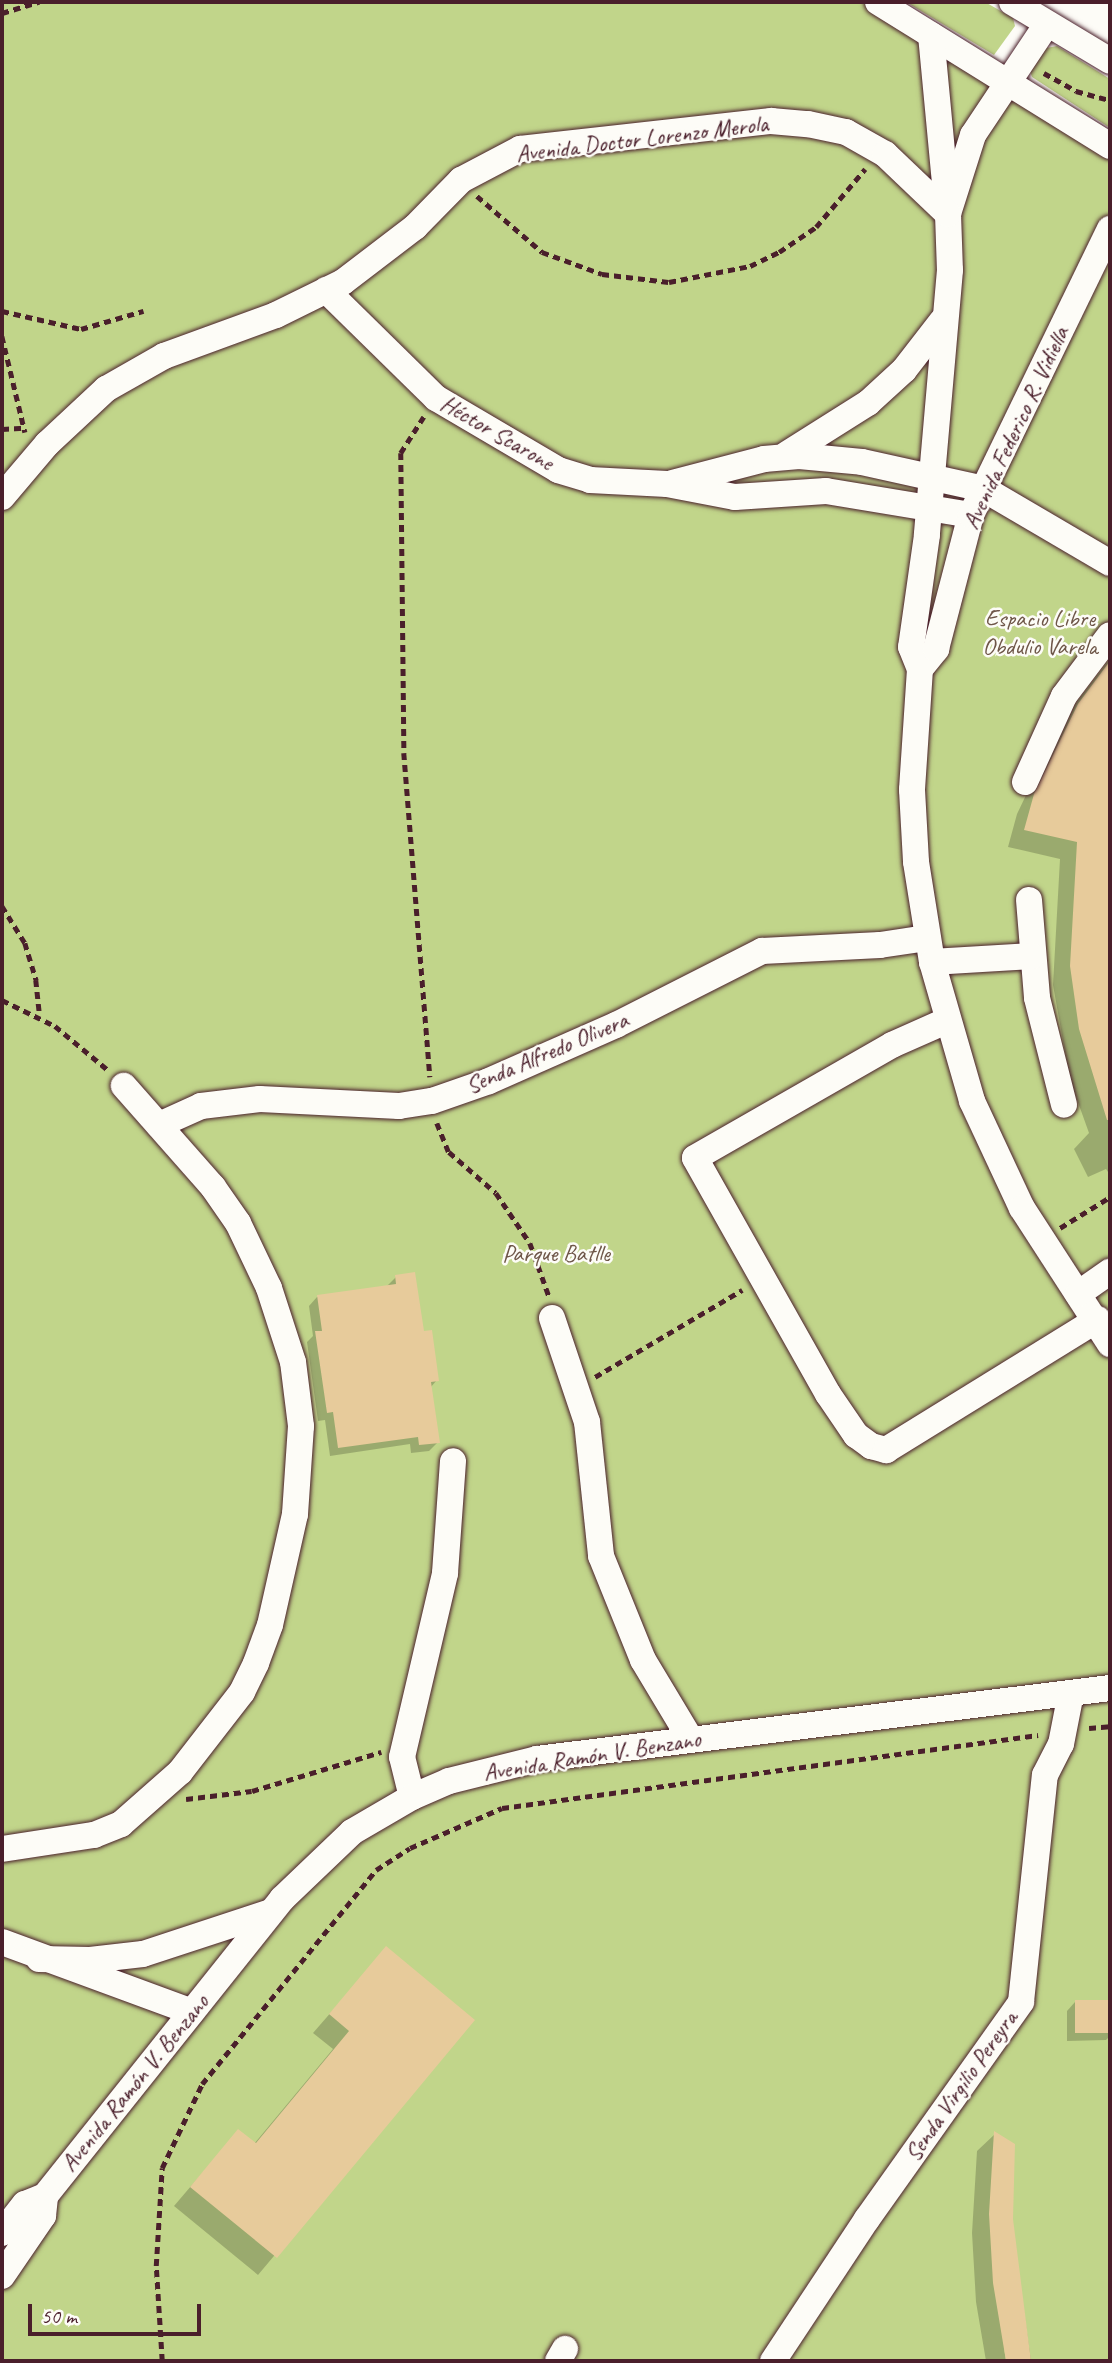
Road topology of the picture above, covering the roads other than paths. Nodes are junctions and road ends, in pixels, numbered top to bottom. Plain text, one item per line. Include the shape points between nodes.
1 (878, 2) edge
2 (1012, 2) edge
3 (1047, 24) junction
4 (931, 35) junction
5 (1110, 61) edge
6 (1007, 83) junction
7 (1110, 146) edge
8 (948, 214) junction
9 (1110, 229) edge
10 (326, 290) junction
11 (945, 317) junction
12 (781, 457) junction
13 (930, 475) junction
14 (667, 484) junction
15 (984, 489) junction
16 (2, 497) edge
17 (929, 508) junction
18 (971, 515) junction
19 (1110, 563) edge
20 (1110, 635) edge
21 (920, 670) junction
22 (1025, 782) dead end
23 (1029, 900) dead end
24 (929, 950) junction
25 (1031, 956) junction
26 (946, 1020) junction
27 (124, 1086) road end
28 (1064, 1105) dead end
29 (159, 1125) junction
30 (1110, 1272) edge
31 (1078, 1294) junction
32 (552, 1318) road end
33 (1104, 1322) edge
34 (1110, 1343) edge
35 (453, 1461) dead end
36 (1110, 1688) edge
37 (1071, 1693) junction
38 (691, 1740) junction
39 (412, 1797) junction
40 (2, 1849) edge
41 (271, 1912) junction
42 (2, 1942) edge
43 (39, 1959) junction
44 (192, 2012) junction
45 (45, 2196) junction
46 (2, 2233) edge
47 (2, 2276) edge
48 (773, 2361) edge

1 - 4 street
2 - 3 street
3 - 5 street
3 - 6 street, Avenida Federico R. Vidiella
4 - 6 street
4 - 8 street, Avenida Federico R. Vidiella
6 - 7 street
6 - 8 street, Avenida Federico R. Vidiella via 964,153
8 - 10 street, Avenida Doctor Lorenzo Merola via 876,149 846,132 771,121 520,149 461,180 374,262
8 - 11 street, Avenida Federico R. Vidiella
9 - 15 street, Avenida Federico R. Vidiella
10 - 14 street, Héctor Scarone via 436,398 558,470 590,480
10 - 16 street, Avenida Doctor Lorenzo Merola via 276,315 164,356 106,389
11 - 12 street, Héctor Scarone via 904,370 868,403
11 - 13 street, Avenida Federico R. Vidiella
12 - 13 street, Héctor Scarone via 832,457
12 - 14 street, Héctor Scarone
13 - 15 street, Héctor Scarone
13 - 17 street, Avenida Federico R. Vidiella
14 - 17 street, Héctor Scarone via 735,497 826,491
15 - 18 street, Avenida Federico R. Vidiella
15 - 19 street, Héctor Scarone
17 - 18 street, Héctor Scarone
17 - 21 street, Avenida Federico R. Vidiella via 911,646
18 - 21 street, Avenida Federico R. Vidiella via 936,649
20 - 22 street via 1064,696
21 - 24 street, Avenida Federico R. Vidiella via 912,790 916,862
23 - 25 street
24 - 25 street, Senda Alfredo Olivera
24 - 26 street, Avenida Federico R. Vidiella
24 - 29 street, Senda Alfredo Olivera via 880,946 762,951 616,1025 432,1101 399,1106 260,1099 201,1106
25 - 28 street via 1046,1045
26 - 31 street, Avenida Federico R. Vidiella via 988,1139 1042,1240
26 - 33 street via 892,1045 695,1158 856,1435 886,1450
27 - 29 street
29 - 40 street via 220,1196 264,1277 293,1362 301,1426 295,1514 270,1625 256,1663 242,1692 201,1746 148,1804 121,1824 94,1835
30 - 31 street
31 - 33 street, Avenida Federico R. Vidiella
32 - 38 street via 587,1422 601,1556 643,1660
33 - 34 street, Avenida Federico R. Vidiella
35 - 39 street via 445,1573 402,1757
36 - 37 street, Avenida Ramón V. Benzano
37 - 38 street, Avenida Ramón V. Benzano
37 - 48 street, Senda Virgilio Pereyra via 1063,1731 1045,1775 1021,2002
38 - 39 street, Avenida Ramón V. Benzano via 537,1759 449,1781
39 - 41 street, Avenida Ramón V. Benzano via 352,1832
41 - 43 street via 143,1954
41 - 44 street, Avenida Ramón V. Benzano
42 - 43 street
43 - 44 street
44 - 45 street, Avenida Ramón V. Benzano
45 - 46 street, Avenida Ramón V. Benzano via 25,2204
45 - 47 street, Avenida Ramón V. Benzano via 43,2216

